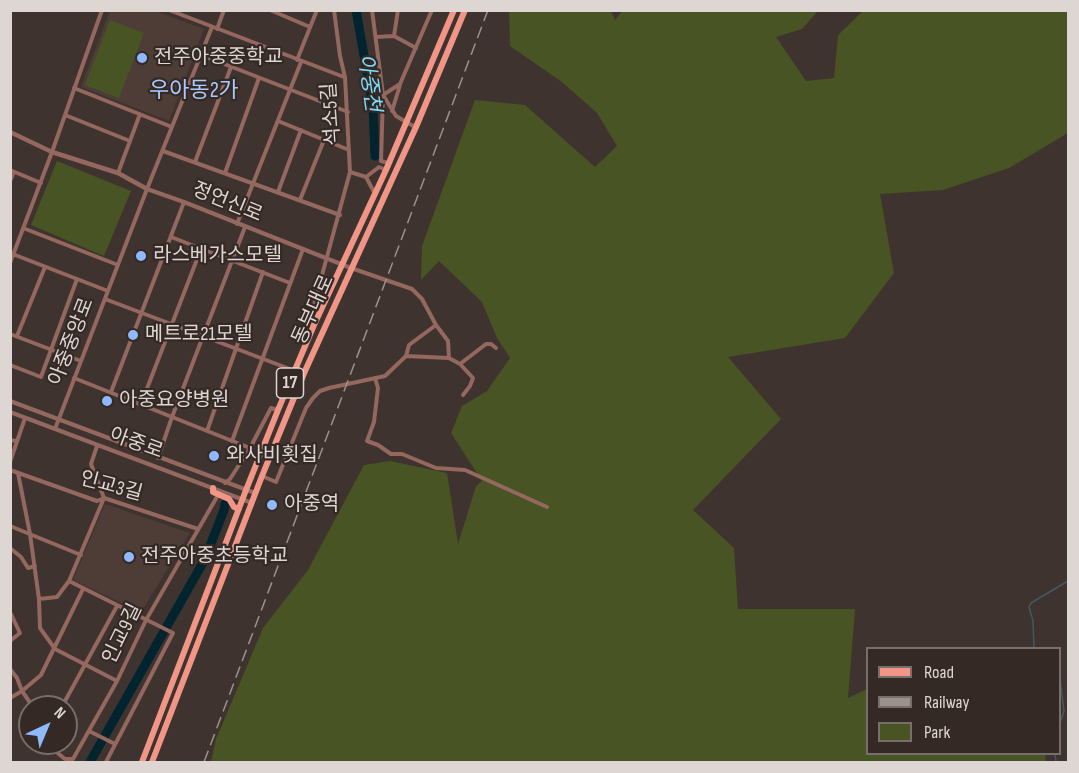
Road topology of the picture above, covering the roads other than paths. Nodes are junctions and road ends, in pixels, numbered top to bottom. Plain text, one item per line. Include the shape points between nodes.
1 (102, 10) edge
2 (169, 10) edge
3 (224, 10) edge
4 (270, 10) edge
5 (317, 10) edge
6 (334, 10) edge
7 (372, 10) edge
8 (398, 10) edge
9 (432, 10) edge
10 (454, 10) edge
11 (465, 10) edge
12 (282, 13) edge
13 (212, 27) junction
14 (310, 27) junction
15 (217, 29) junction
16 (394, 36) junction
17 (376, 37) junction
18 (416, 48) junction
19 (201, 55) junction
20 (299, 61) junction
21 (231, 67) junction
22 (345, 77) junction
23 (259, 78) junction
24 (400, 84) junction
25 (74, 88) junction
26 (290, 90) junction
27 (383, 95) junction
28 (392, 111) junction
29 (348, 112) junction
30 (140, 114) junction
31 (64, 115) junction
32 (278, 121) junction
33 (406, 122) junction
34 (172, 127) junction
35 (416, 127) junction
36 (301, 130) junction
37 (10, 132) edge
38 (324, 140) junction
39 (129, 141) junction
40 (349, 150) junction
41 (163, 151) junction
42 (52, 152) junction
43 (195, 162) junction
44 (384, 165) junction
45 (12, 171) edge
46 (350, 172) junction
47 (118, 173) junction
48 (225, 173) junction
49 (366, 177) junction
50 (10, 181) edge
51 (41, 183) junction
52 (254, 184) junction
53 (147, 189) junction
54 (278, 192) junction
55 (375, 194) junction
56 (300, 200) junction
57 (184, 202) junction
58 (340, 215) junction
59 (237, 224) junction
60 (245, 227) junction
61 (23, 228) junction
62 (171, 237) junction
63 (201, 249) junction
64 (303, 249) junction
65 (12, 254) edge
66 (326, 258) junction
67 (231, 260) junction
68 (10, 263) edge
69 (343, 264) junction
70 (118, 266) junction
71 (45, 267) junction
72 (351, 268) junction
73 (262, 272) junction
74 (77, 279) junction
75 (290, 283) junction
76 (108, 291) junction
77 (105, 299) junction
78 (142, 313) junction
79 (171, 324) junction
80 (314, 325) junction
81 (436, 325) junction
82 (10, 334) edge
83 (17, 336) junction
84 (203, 336) junction
85 (496, 348) dead end
86 (51, 349) junction
87 (236, 349) junction
88 (406, 356) junction
89 (261, 358) junction
90 (449, 358) junction
91 (81, 361) junction
92 (460, 364) junction
93 (10, 365) edge
94 (295, 371) junction
95 (74, 378) junction
96 (375, 378) junction
97 (111, 392) junction
98 (463, 395) dead end
99 (10, 401) edge
100 (141, 404) junction
101 (278, 410) junction
102 (10, 412) edge
103 (172, 417) junction
104 (25, 418) junction
105 (59, 419) junction
106 (55, 429) junction
107 (207, 431) junction
108 (10, 440) edge
109 (16, 441) junction
110 (232, 441) junction
111 (98, 446) junction
112 (250, 448) junction
113 (158, 458) junction
114 (10, 462) edge
115 (10, 470) edge
116 (18, 472) junction
117 (262, 476) junction
118 (225, 483) junction
119 (213, 488) junction
120 (246, 490) junction
121 (255, 493) junction
122 (218, 495) junction
123 (104, 498) junction
124 (242, 499) junction
125 (252, 502) junction
126 (547, 507) dead end
127 (239, 508) junction
128 (10, 526) edge
129 (198, 528) junction
130 (30, 534) junction
131 (10, 548) edge
132 (81, 555) junction
133 (35, 567) junction
134 (69, 581) junction
135 (83, 589) junction
136 (39, 599) junction
137 (117, 606) junction
138 (10, 612) edge
139 (146, 620) junction
140 (10, 641) edge
141 (55, 648) junction
142 (86, 665) junction
143 (10, 669) edge
144 (117, 681) junction
145 (21, 692) junction
146 (23, 695) edge
147 (69, 695) edge
148 (10, 698) edge
149 (91, 732) junction
150 (113, 743) junction
151 (78, 753) edge
152 (60, 755) edge
153 (77, 755) edge
154 (106, 762) edge
155 (142, 762) edge
156 (152, 762) edge

1 - 25 street
2 - 13 street
3 - 15 street
4 - 12 street
5 - 14 street
6 - 22 street, 석소5길
7 - 17 street
8 - 16 street
9 - 18 street
10 - 33 main road, 동부대로 / 17
11 - 35 main road, 동부대로 / 17
12 - 14 street
13 - 15 street
13 - 19 street, 아중중앙로
14 - 20 street
15 - 20 street
16 - 17 street
16 - 18 street
17 - 27 street
18 - 24 street
19 - 21 street
19 - 34 street, 아중중앙로
20 - 22 street
20 - 26 street
21 - 23 street
21 - 43 street
22 - 29 street, 석소5길
23 - 26 street
23 - 48 street
24 - 27 street
24 - 28 street
25 - 30 street
25 - 31 street
26 - 29 street
26 - 32 street
27 - 28 street
27 - 44 street
28 - 33 street
29 - 40 street, 석소5길
30 - 34 street
30 - 39 street
31 - 39 street
31 - 42 street
32 - 36 street
32 - 52 street
33 - 35 street
33 - 44 main road, 동부대로 / 17
34 - 41 street, 아중중앙로
35 - 72 main road, 동부대로 / 17
36 - 38 street
36 - 54 street
37 - 42 street, 정언신로
38 - 40 street
38 - 56 street
39 - 47 street
40 - 46 street, 석소5길
41 - 43 street
41 - 53 street, 아중중앙로
42 - 47 street, 정언신로
42 - 51 street
43 - 48 street
44 - 49 street
44 - 55 main road, 동부대로 / 17
45 - 50 street
45 - 51 street
46 - 49 street
46 - 58 street, 석소5길
47 - 53 street, 정언신로
48 - 52 street
49 - 55 street
51 - 61 street
52 - 54 street
52 - 59 street
53 - 57 street, 정언신로
53 - 70 street, 아중중앙로
54 - 56 street
55 - 69 main road, 동부대로 / 17
56 - 58 street
57 - 59 street, 정언신로
57 - 62 street
58 - 66 street, 석소5길
59 - 60 street, 정언신로
60 - 64 street, 정언신로
60 - 67 street, 아중로
61 - 65 street
61 - 70 street
62 - 63 street
62 - 78 street
63 - 67 street
63 - 79 street
64 - 66 street, 정언신로
64 - 75 street
65 - 68 street
65 - 71 street
66 - 69 street, 정언신로
66 - 80 street, 석소5길 via 309,323
67 - 73 street
67 - 84 street, 아중로
69 - 72 street, 정언신로
69 - 80 main road, 동부대로 / 17
70 - 76 street, 아중중앙로
71 - 74 street
71 - 83 street
72 - 81 street via 412,289
72 - 117 main road, 동부대로 / 17
73 - 75 street
73 - 87 street
74 - 76 street
74 - 86 street
75 - 89 street
76 - 77 street, 아중중앙로
77 - 78 street
77 - 91 street, 아중중앙로
78 - 79 street
78 - 97 street
79 - 84 street
79 - 100 street
80 - 94 main road, 동부대로 / 17
81 - 88 street via 409,345
81 - 90 street via 448,340
82 - 83 street
83 - 86 street
84 - 87 street
84 - 103 street, 아중로
85 - 92 street via 486,344
86 - 91 street
86 - 93 street via 41,377
87 - 89 street
87 - 107 street
88 - 90 street
88 - 96 street via 385,376
89 - 94 street
89 - 110 street
90 - 92 street
91 - 95 street, 아중중앙로
92 - 98 street via 473,378
94 - 101 main road, 동부대로 / 17
95 - 97 street
95 - 105 street, 아중중앙로
96 - 117 street via 320,391 306,408 276,482
96 - 126 street via 378,388 374,422 367,441 391,454 402,454 436,468 465,470
97 - 100 street
99 - 105 street, 아중로
100 - 103 street
101 - 112 street via 271,408
101 - 120 main road, 동부대로 / 17
102 - 104 street, 아중로
103 - 107 street
103 - 113 street, 아중로
104 - 106 street, 아중로
104 - 109 street
105 - 106 street, 아중중앙로
105 - 113 street, 아중로
106 - 111 street, 아중로
107 - 110 street
108 - 109 street
109 - 114 street
110 - 112 street
111 - 119 street, 아중로
111 - 123 street via 91,464
112 - 118 street
113 - 118 street, 아중로
115 - 116 street, 인교3길
116 - 123 street, 인교3길 via 96,501
116 - 130 street
117 - 121 main road, 동부대로 / 17
118 - 120 street, 아중로
119 - 122 main road
119 - 124 street, 아중로
120 - 121 street, 아중로
120 - 124 main road, 동부대로 / 17
121 - 125 main road, 동부대로 / 17
122 - 127 main road
122 - 129 street, 인교9길
123 - 129 street, 인교3길
123 - 132 street
124 - 125 street, 아중로
124 - 127 main road, 동부대로 / 17
125 - 156 main road, 동부대로 / 17
127 - 155 main road, 동부대로 / 17
128 - 130 street
129 - 139 street, 인교9길
130 - 132 street
130 - 133 street
131 - 133 street via 28,568
132 - 134 street
133 - 136 street
134 - 135 street
134 - 136 street via 57,597
135 - 137 street
135 - 141 street
136 - 141 street via 40,628
137 - 139 street
137 - 142 street, 인교9길
138 - 140 street via 20,633
139 - 144 street, 인교9길
139 - 150 street via 173,633
141 - 142 street
141 - 145 street via 41,675
142 - 144 street
142 - 147 street, 인교9길
143 - 145 street
144 - 149 street, 인교9길
145 - 146 street
145 - 148 street
149 - 150 street
149 - 151 street, 인교9길
150 - 154 street
152 - 153 street, 인교9길 via 74,759

